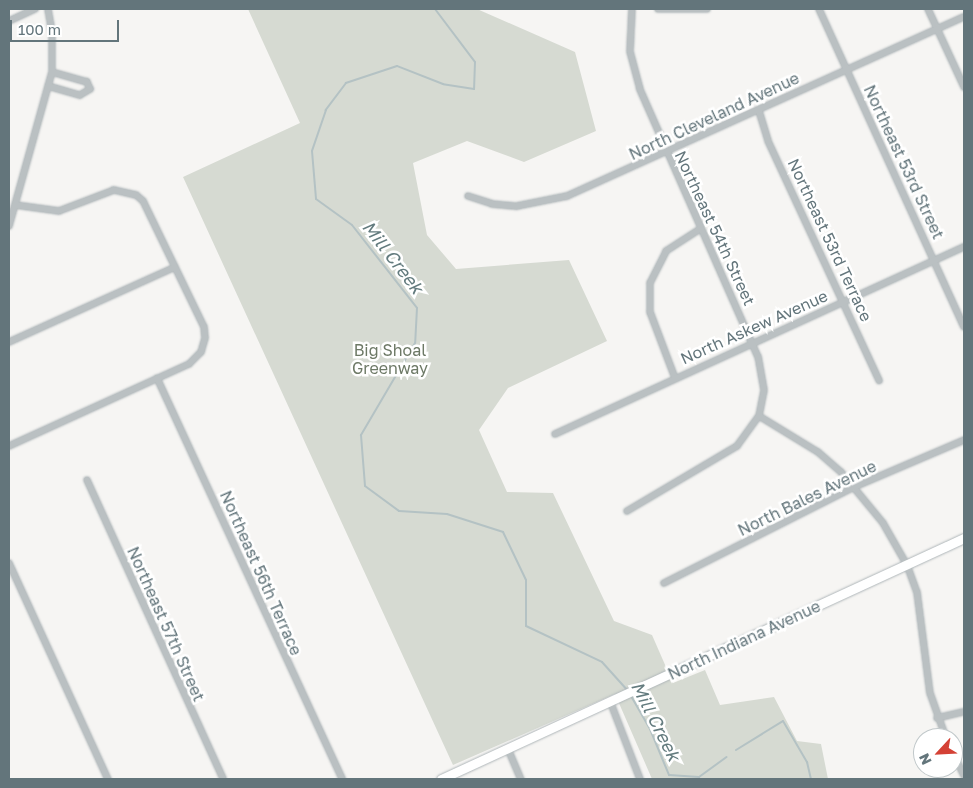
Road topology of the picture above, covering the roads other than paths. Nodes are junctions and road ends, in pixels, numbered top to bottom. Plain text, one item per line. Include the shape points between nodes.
1 (35, 9) edge
2 (48, 9) edge
3 (632, 9) edge
4 (658, 9) edge
5 (707, 9) edge
6 (819, 9) edge
7 (928, 9) edge
8 (964, 18) edge
9 (9, 21) edge
10 (938, 29) junction
11 (846, 70) junction
12 (52, 72) junction
13 (48, 86) junction
14 (964, 87) edge
15 (759, 111) junction
16 (666, 154) junction
17 (9, 196) edge
18 (468, 196) dead end
19 (16, 202) junction
20 (10, 215) edge
21 (9, 226) edge
22 (700, 230) junction
23 (964, 247) edge
24 (934, 261) junction
25 (175, 267) junction
26 (844, 302) junction
27 (964, 327) edge
28 (9, 342) edge
29 (752, 343) junction
30 (157, 378) junction
31 (675, 378) junction
32 (879, 380) dead end
33 (760, 416) junction
34 (555, 434) dead end
35 (964, 440) edge
36 (9, 446) edge
37 (87, 480) dead end
38 (854, 487) junction
39 (627, 511) dead end
40 (964, 538) edge
41 (9, 563) edge
42 (907, 565) junction
43 (664, 583) dead end
44 (610, 701) junction
45 (964, 712) edge
46 (937, 718) junction
47 (942, 728) edge
48 (508, 750) junction
49 (108, 779) edge
50 (223, 779) edge
51 (342, 779) edge
52 (441, 779) edge
53 (521, 779) edge
54 (640, 779) edge

1 - 9 street
2 - 12 street via 52,32
3 - 16 street, Northeast 54th Street via 633,65 648,114
4 - 5 street
6 - 11 street, Northeast 53rd Street
7 - 10 street
8 - 10 street, North Cleveland Avenue
10 - 11 street, North Cleveland Avenue
10 - 14 street
11 - 15 street, North Cleveland Avenue
11 - 24 street, Northeast 53rd Street
12 - 13 street
12 - 13 street via 87,82 90,89 80,95
13 - 19 street
15 - 16 street, North Cleveland Avenue
15 - 26 street, Northeast 53rd Terrace via 768,141
16 - 18 street, North Cleveland Avenue via 594,186 542,203 504,206
16 - 22 street, Northeast 54th Street
17 - 19 street
19 - 20 street
19 - 25 street via 59,211 109,191 126,191 143,201
20 - 21 street
22 - 29 street, Northeast 54th Street
22 - 31 street via 682,238 666,251 650,283 650,312
23 - 24 street, North Askew Avenue
24 - 26 street, North Askew Avenue
24 - 27 street, Northeast 53rd Street
25 - 28 street
25 - 30 street via 204,327 205,338 201,352 189,364
26 - 29 street, North Askew Avenue
26 - 32 street, Northeast 53rd Terrace
29 - 31 street, North Askew Avenue
29 - 33 street, Northeast 54th Street via 763,379
30 - 36 street
30 - 51 street, Northeast 56th Terrace
31 - 34 street, North Askew Avenue
33 - 38 street via 818,452
33 - 39 street via 752,430 730,451
35 - 38 street, North Bales Avenue
37 - 50 street, Northeast 57th Street
38 - 42 street via 883,523
38 - 43 street, North Bales Avenue
40 - 42 street, North Indiana Avenue
41 - 49 street
42 - 44 street, North Indiana Avenue
42 - 46 street via 917,592 930,693
44 - 48 street, North Indiana Avenue
44 - 54 street
45 - 46 street
46 - 47 street
48 - 52 street, North Indiana Avenue
48 - 53 street

